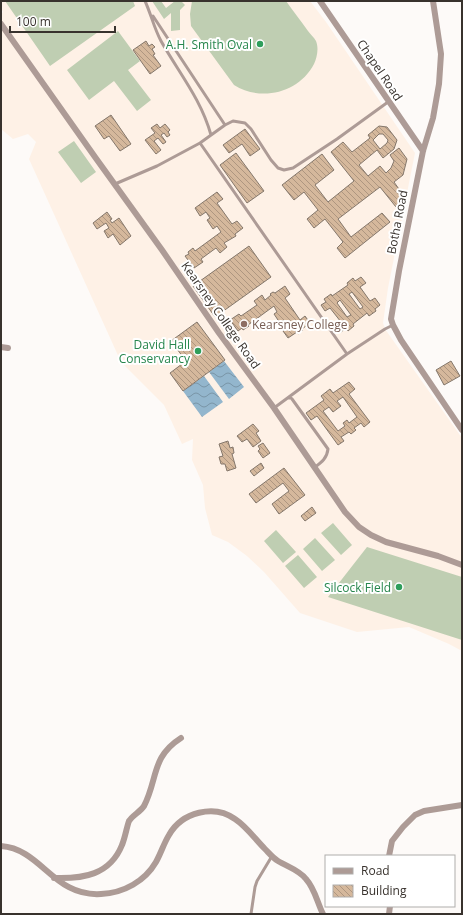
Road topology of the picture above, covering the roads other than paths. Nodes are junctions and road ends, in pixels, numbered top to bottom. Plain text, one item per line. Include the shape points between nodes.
1 (145, 1) edge
2 (320, 1) edge
3 (433, 1) edge
4 (150, 12) junction
5 (1, 24) edge
6 (388, 102) junction
7 (225, 125) junction
8 (211, 135) junction
9 (200, 143) junction
10 (423, 151) junction
11 (115, 184) junction
12 (393, 325) junction
13 (1, 347) edge
14 (8, 348) dead end
15 (347, 354) junction
16 (286, 399) junction
17 (274, 408) junction
18 (462, 430) edge
19 (315, 467) junction
20 (462, 565) edge
21 (181, 738) dead end
22 (462, 805) edge
23 (1, 846) edge
24 (389, 855) edge
25 (272, 856) junction
26 (54, 878) junction
27 (251, 914) edge
28 (323, 914) edge

1 - 4 lane
2 - 6 street, Chapel Road
3 - 10 street, Botha Road via 441,54 440,84
4 - 7 lane
4 - 8 lane via 160,40 199,102
5 - 11 street, Kearsney College Road
6 - 7 lane via 293,168 284,170 278,168 271,160 245,123 233,121
6 - 10 street, Chapel Road
7 - 8 lane
8 - 9 lane
9 - 11 lane via 157,166
9 - 15 lane
10 - 12 street, Botha Road via 392,310
11 - 17 street, Kearsney College Road
12 - 15 lane
12 - 18 street
13 - 14 street
15 - 16 lane
16 - 17 lane
16 - 19 lane via 292,399 328,449 324,460
17 - 19 street, Kearsney College Road
19 - 20 street, Kearsney College Road via 346,512 359,527 371,535
21 - 26 street via 168,747 160,760 147,798 130,821 125,839 113,860 105,868 92,874 74,878
22 - 24 street via 424,811 415,815 392,841
23 - 26 street via 24,853
25 - 26 street via 234,818 221,812 205,812 189,816 177,825 153,867 124,890 107,894 89,894 70,888
25 - 27 lane via 257,881
25 - 28 street via 307,879

